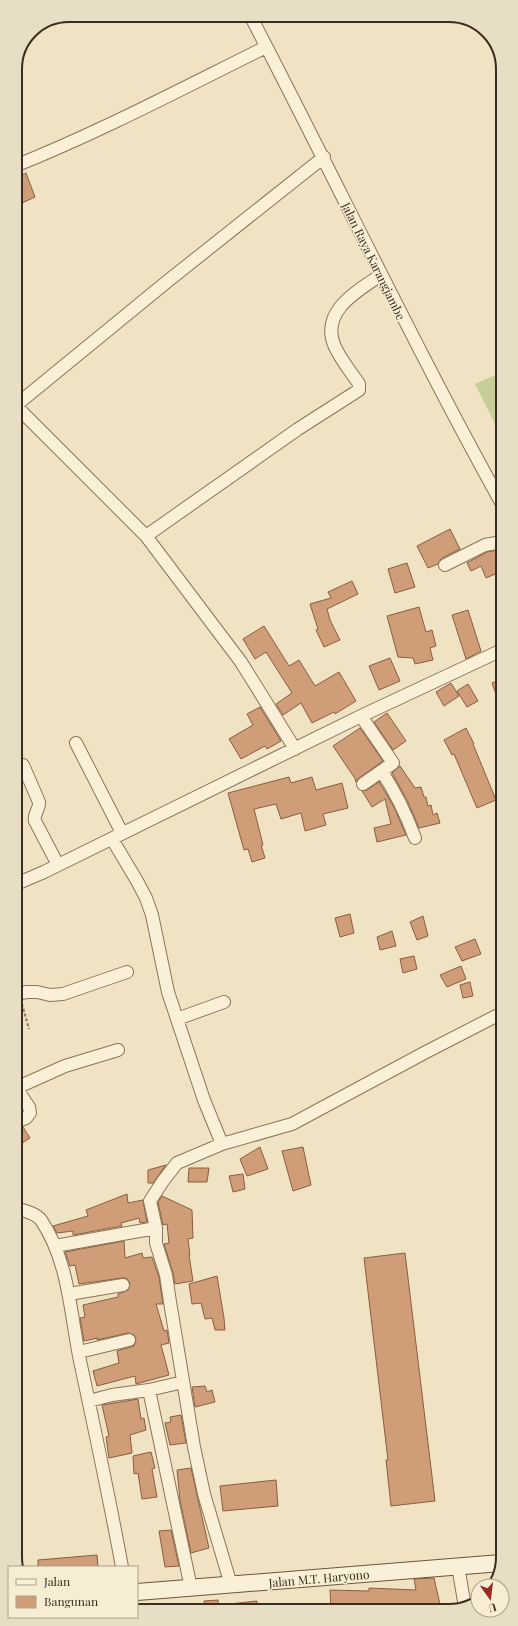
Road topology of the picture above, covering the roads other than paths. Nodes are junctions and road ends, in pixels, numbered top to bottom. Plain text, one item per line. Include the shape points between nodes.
1 (254, 22) edge
2 (266, 47) junction
3 (324, 157) junction
4 (22, 163) edge
5 (381, 275) junction
6 (22, 401) edge
7 (22, 412) edge
8 (496, 493) edge
9 (146, 536) junction
10 (496, 543) edge
11 (445, 565) dead end
12 (496, 653) edge
13 (361, 716) junction
14 (76, 743) dead end
15 (295, 749) junction
16 (23, 765) dead end
17 (382, 772) junction
18 (363, 784) dead end
19 (117, 836) junction
20 (415, 838) dead end
21 (58, 865) junction
22 (22, 881) edge
23 (127, 972) dead end
24 (22, 994) edge
25 (224, 1002) dead end
26 (496, 1017) edge
27 (177, 1019) junction
28 (118, 1050) dead end
29 (22, 1085) edge
30 (22, 1098) edge
31 (22, 1120) edge
32 (222, 1144) junction
33 (22, 1210) edge
34 (156, 1228) junction
35 (55, 1246) junction
36 (123, 1285) dead end
37 (69, 1294) junction
38 (129, 1340) dead end
39 (79, 1352) junction
40 (183, 1382) junction
41 (149, 1390) junction
42 (89, 1401) junction
43 (496, 1563) edge
44 (122, 1566) edge
45 (458, 1566) junction
46 (231, 1585) junction
47 (191, 1588) junction
48 (138, 1592) edge
49 (464, 1601) edge

1 - 2 street, Jalan Raya Karangjambe
2 - 3 street, Jalan Raya Karangjambe
2 - 4 street via 142,110
3 - 5 street, Jalan Raya Karangjambe
3 - 6 street
5 - 8 street, Jalan Raya Karangjambe
5 - 9 street via 342,302 331,331 335,346 359,384 359,390 298,429
7 - 9 street
9 - 15 street via 241,662
10 - 11 street via 485,545
12 - 13 street
13 - 15 street
13 - 17 street via 393,763
14 - 19 street
15 - 19 street
16 - 21 street via 39,802 35,821
17 - 18 street
17 - 20 street via 396,792
19 - 21 street
19 - 27 street via 152,915 162,970
21 - 22 street
23 - 24 street via 63,994
25 - 27 street
26 - 32 street via 292,1124
27 - 32 street via 204,1100
28 - 29 street via 65,1066
30 - 31 street via 30,1113
32 - 34 street via 177,1163 150,1201
33 - 35 street via 40,1218
34 - 35 street
34 - 40 street via 156,1242 166,1275
35 - 37 street
36 - 37 street
37 - 39 street
38 - 39 street
39 - 42 street
40 - 41 street
40 - 46 street via 204,1494
41 - 42 street
41 - 47 street
42 - 44 street
43 - 45 main road, Jalan M.T. Haryono
45 - 46 main road, Jalan M.T. Haryono
45 - 49 street
46 - 47 main road, Jalan M.T. Haryono
47 - 48 main road, Jalan M.T. Haryono

